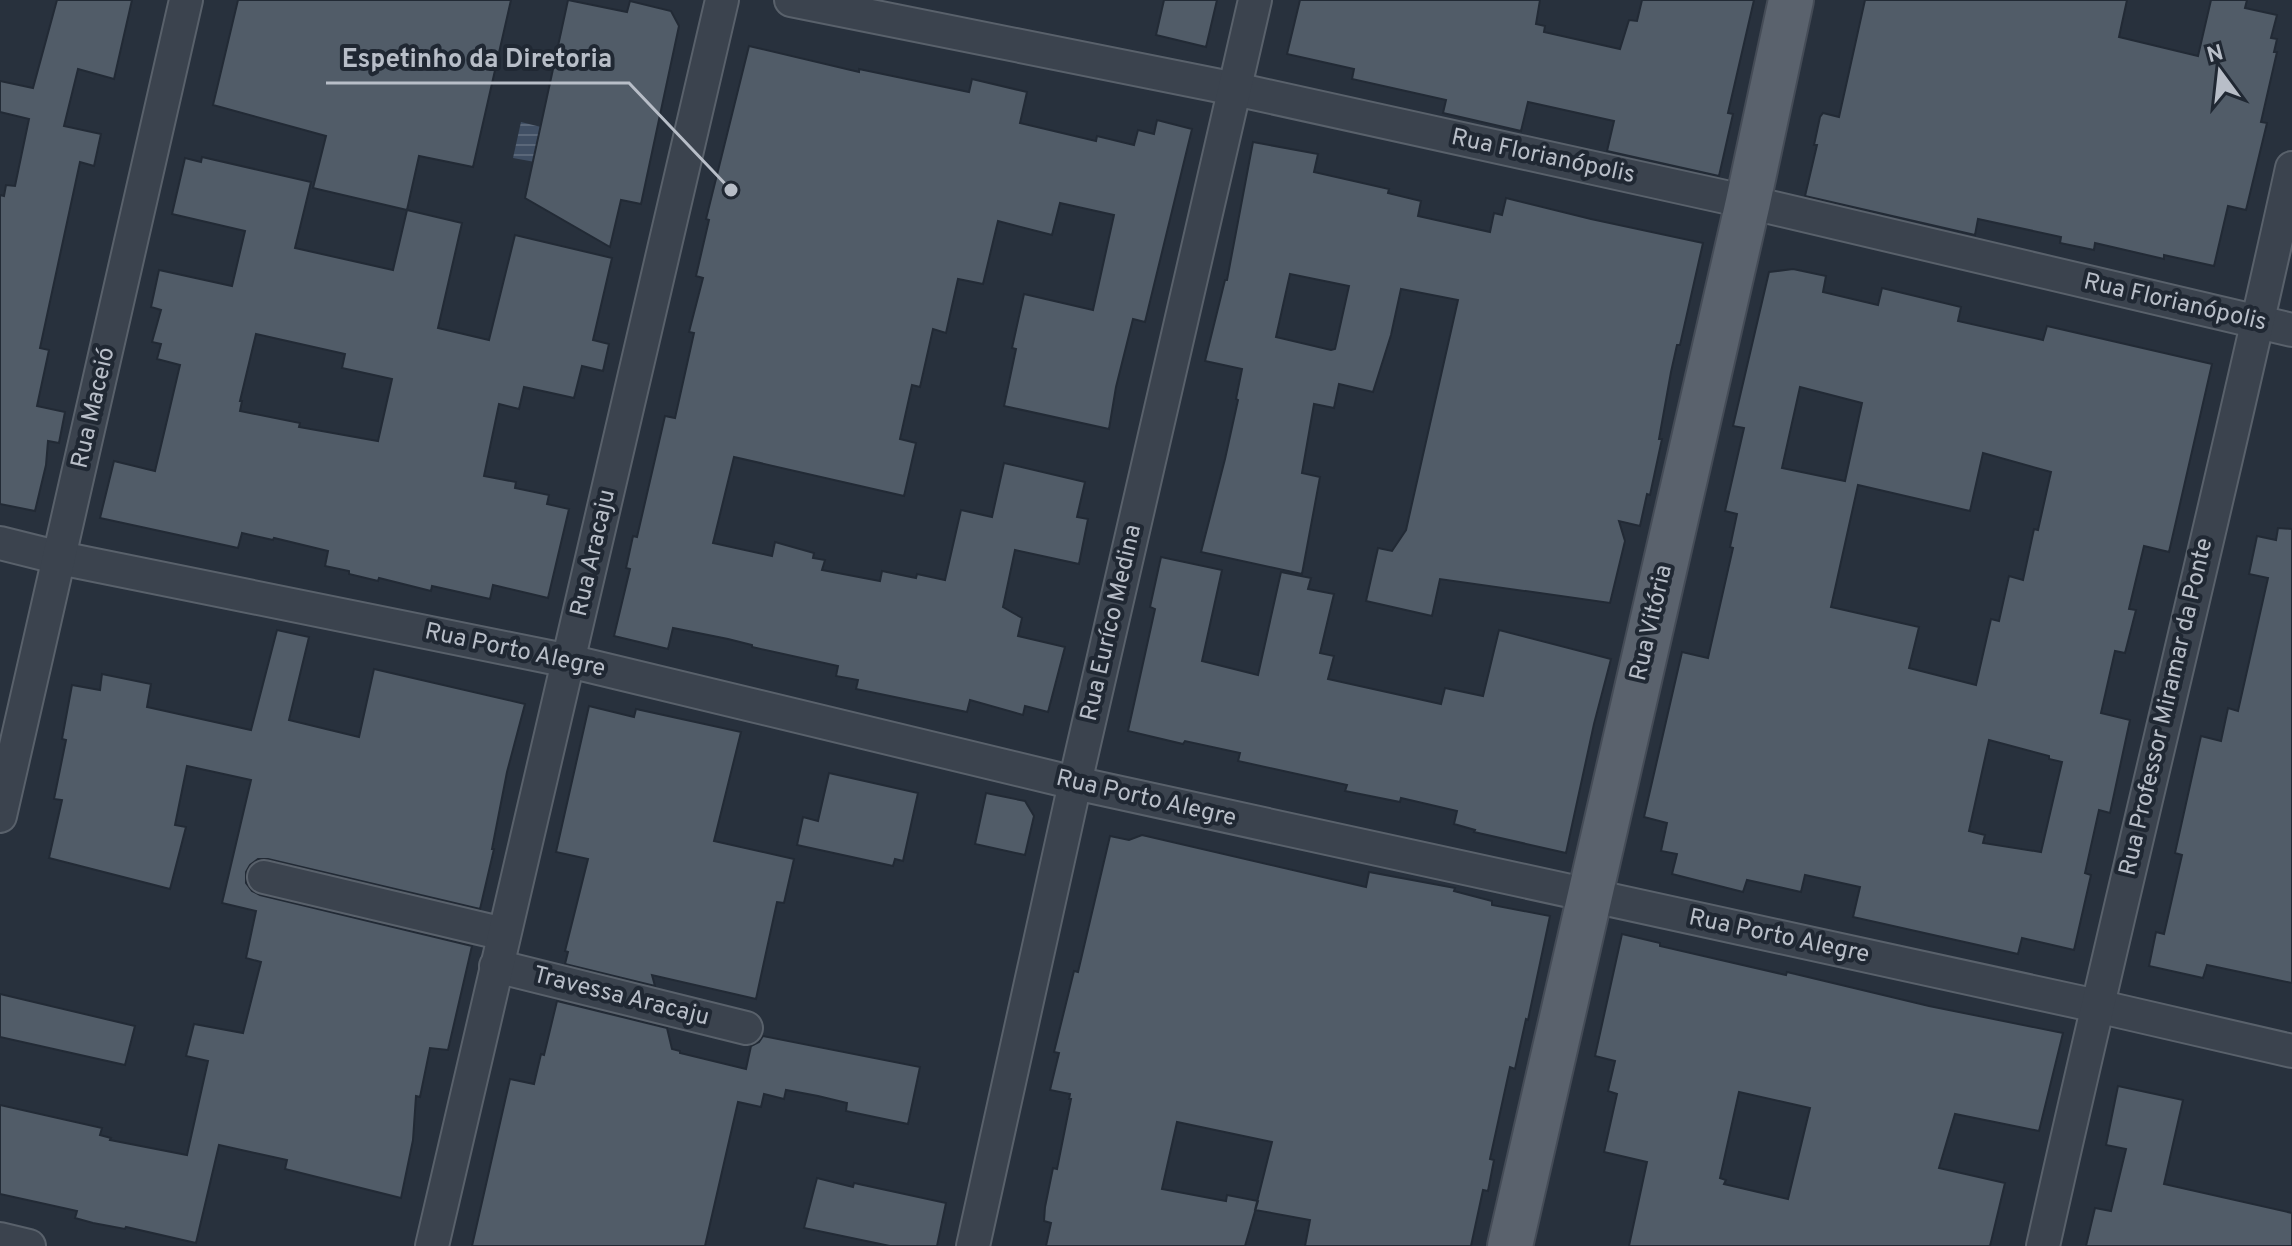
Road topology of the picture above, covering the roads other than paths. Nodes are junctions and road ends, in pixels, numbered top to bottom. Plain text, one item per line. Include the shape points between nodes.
1 (186, 0) edge
2 (722, 0) edge
3 (791, 0) edge
4 (1255, 0) edge
5 (1791, 0) edge
6 (1235, 89) junction
7 (2292, 168) edge
8 (1748, 202) junction
9 (2258, 323) junction
10 (2292, 330) edge
11 (0, 543) edge
12 (60, 558) junction
13 (569, 661) junction
14 (1075, 783) junction
15 (0, 816) edge
16 (264, 877) dead end
17 (1589, 896) junction
18 (504, 934) junction
19 (496, 966) junction
20 (2097, 1006) junction
21 (746, 1028) dead end
22 (2292, 1051) edge
23 (0, 1239) edge
24 (29, 1246) edge
25 (432, 1246) edge
26 (973, 1246) edge
27 (1510, 1246) edge
28 (2043, 1246) edge

1 - 12 street, Rua Maceió
2 - 13 street, Rua Aracaju
3 - 6 street, Rua Florianópolis
4 - 6 street, Rua Euríco Medina
5 - 8 main road, Rua Vitória
6 - 8 street, Rua Florianópolis
6 - 14 street, Rua Euríco Medina
7 - 9 street, Rua Professor Miramar da Ponte
8 - 9 street, Rua Florianópolis
8 - 17 main road, Rua Vitória
9 - 10 street, Rua Florianópolis
9 - 20 street, Rua Professor Miramar da Ponte
11 - 12 street, Rua Porto Alegre
12 - 13 street, Rua Porto Alegre
12 - 15 street, Rua Maceió
13 - 14 street, Rua Porto Alegre
13 - 18 street, Rua Aracaju
14 - 17 street, Rua Porto Alegre
14 - 26 street, Rua Euríco Medina
16 - 18 street
17 - 20 street, Rua Porto Alegre
17 - 27 main road, Rua Vitória
18 - 19 street, Rua Aracaju
19 - 21 street, Travessa Aracaju
19 - 25 street, Rua Aracaju
20 - 22 street, Rua Porto Alegre
20 - 28 street, Rua Professor Miramar da Ponte
23 - 24 street

